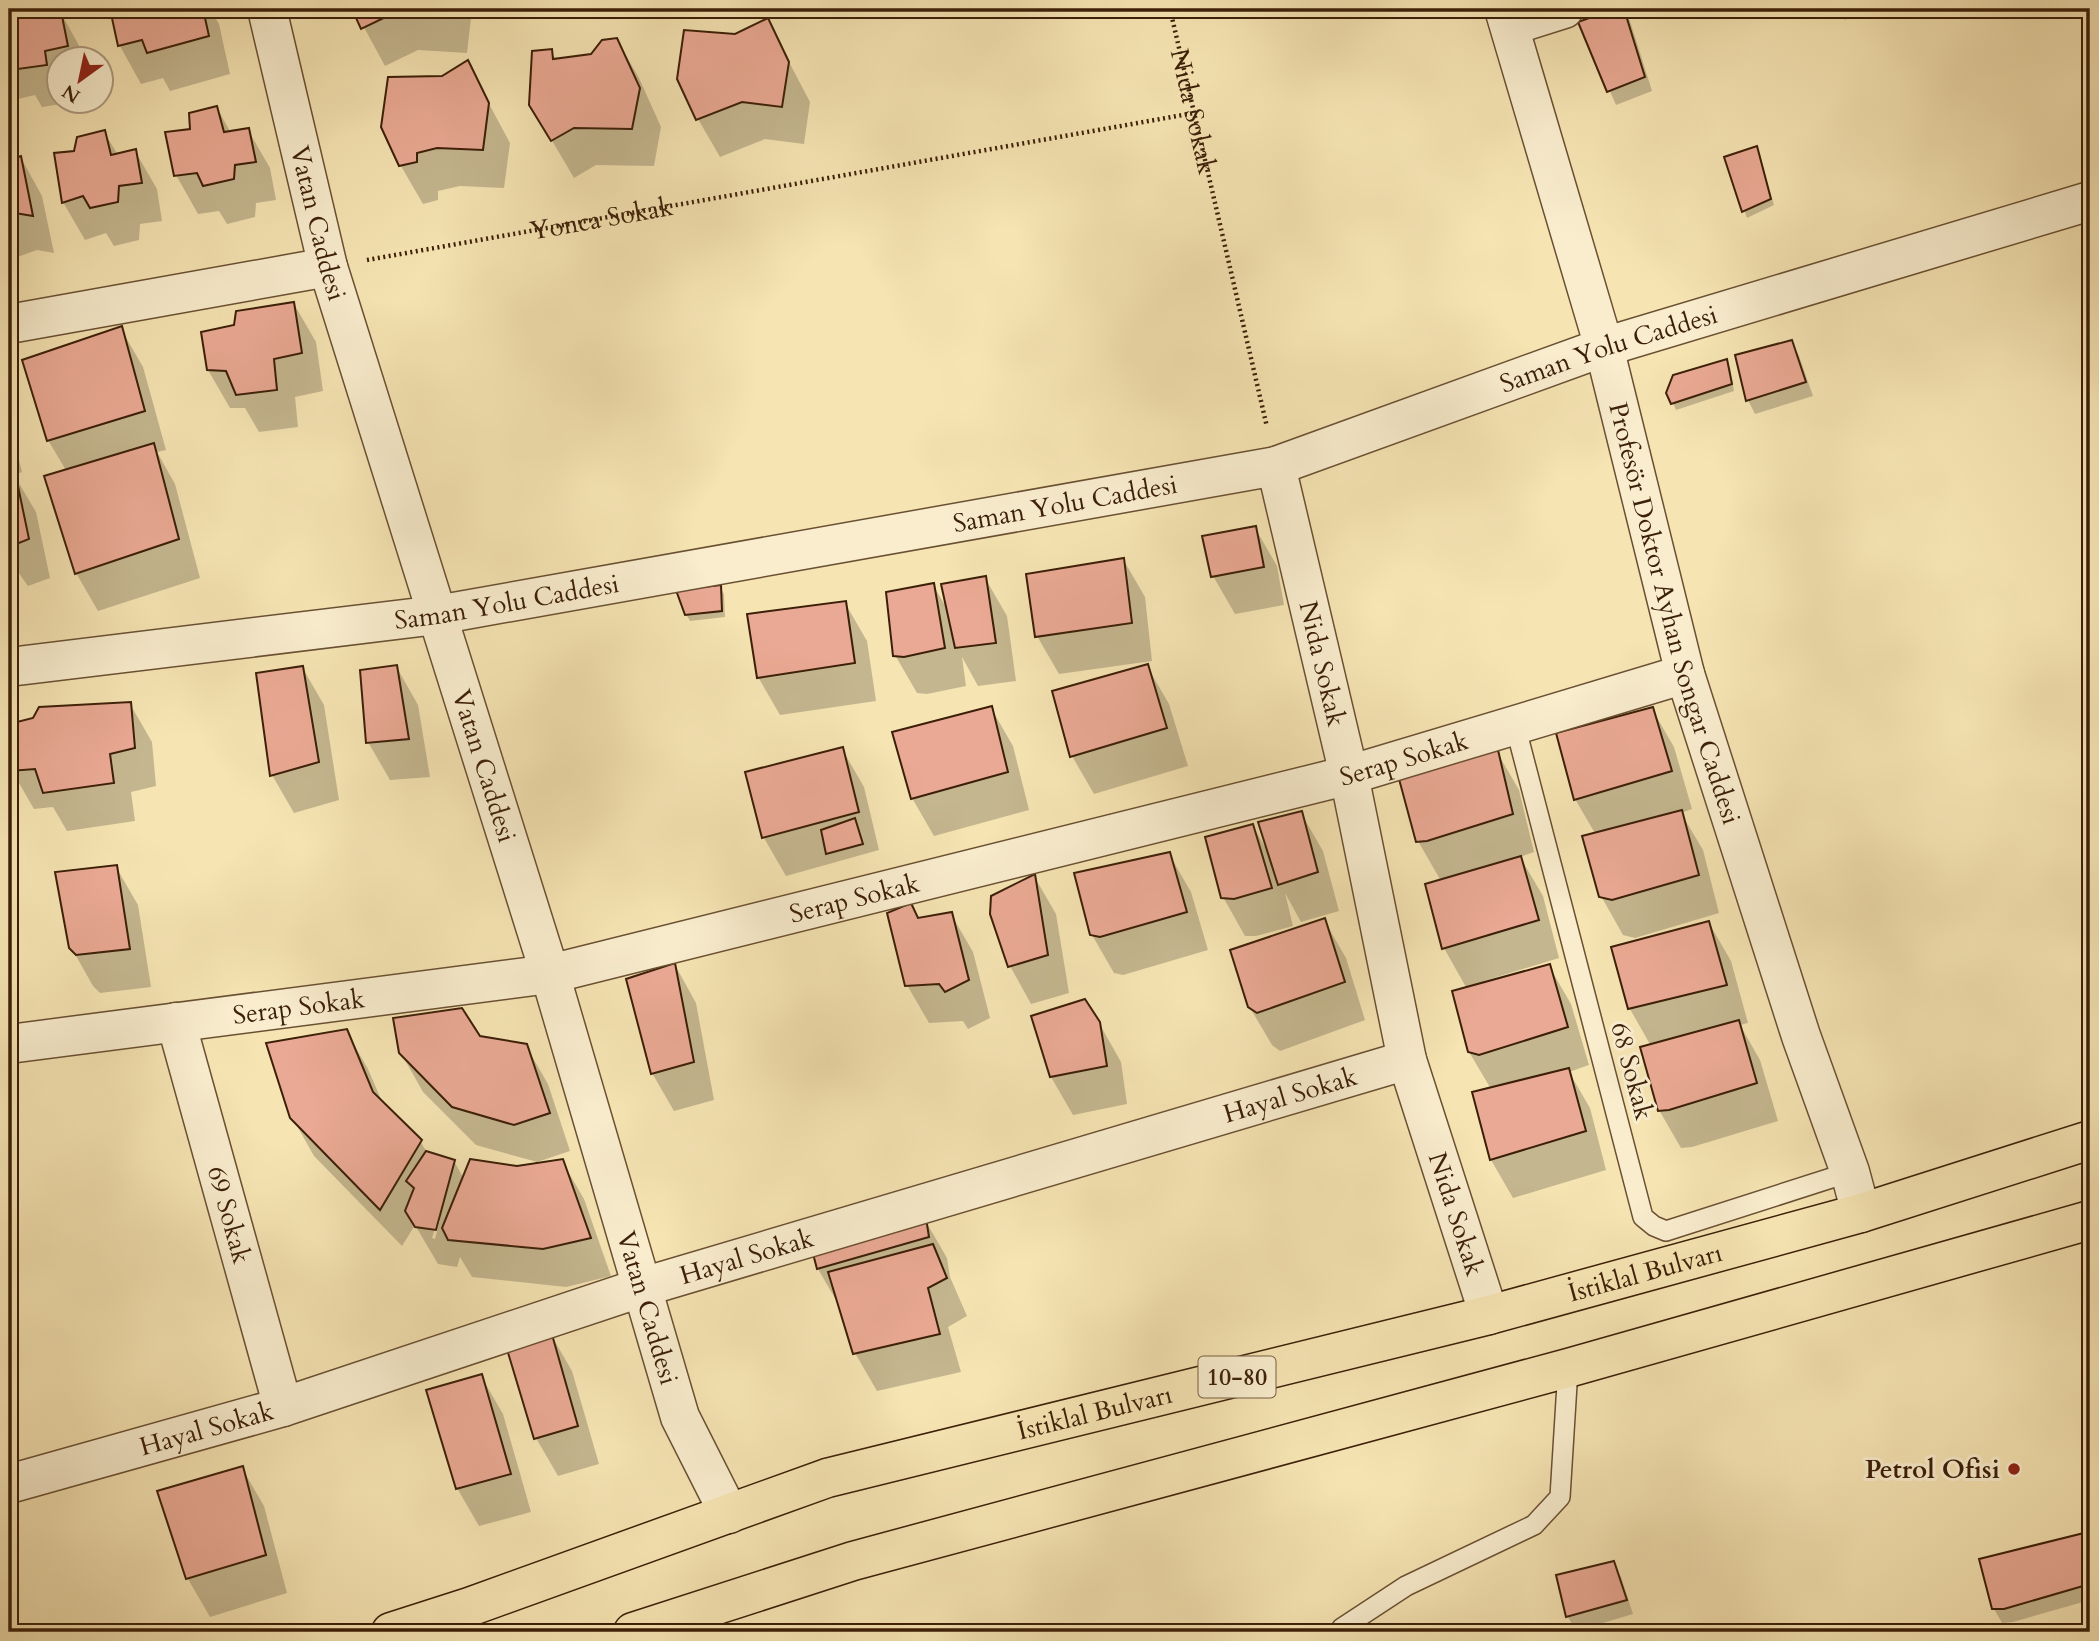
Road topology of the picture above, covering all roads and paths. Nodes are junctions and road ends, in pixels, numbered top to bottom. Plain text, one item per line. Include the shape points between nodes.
1 (267, 9) edge
2 (1170, 9) edge
3 (1564, 9) edge
4 (1507, 18) edge
5 (1194, 113) junction
6 (2090, 201) edge
7 (328, 267) junction
8 (9, 324) edge
9 (1604, 347) junction
10 (1276, 466) junction
11 (437, 615) junction
12 (9, 667) edge
13 (1685, 674) junction
14 (1515, 725) junction
15 (1349, 775) junction
16 (550, 974) junction
17 (176, 1022) junction
18 (9, 1044) edge
19 (1407, 1060) junction
20 (2090, 1140) edge
21 (1850, 1171) junction
22 (1861, 1213) junction
23 (2090, 1220) edge
24 (643, 1287) junction
25 (1489, 1315) junction
26 (1568, 1368) junction
27 (283, 1407) junction
28 (9, 1484) edge
29 (729, 1514) junction
30 (391, 1632) edge
31 (633, 1632) edge
32 (1342, 1632) edge

1 - 7 street, Vatan Caddesi
2 - 5 path, Nida Sokak
3 - 4 street
4 - 9 street, Profesör Doktor Ayhan Songar Caddesi
5 - 7 path, Yonca Sokak
5 - 10 path, Nida Sokak
6 - 9 street, Saman Yolu Caddesi
7 - 8 street
7 - 11 street, Vatan Caddesi
9 - 10 street, Saman Yolu Caddesi
9 - 13 street, Profesör Doktor Ayhan Songar Caddesi
10 - 11 street, Saman Yolu Caddesi
10 - 15 street, Nida Sokak
11 - 12 street, Saman Yolu Caddesi
11 - 16 street, Vatan Caddesi
13 - 14 street, Serap Sokak
13 - 21 street, Profesör Doktor Ayhan Songar Caddesi via 1801,1035
14 - 15 street, Serap Sokak
14 - 21 lane, 68 Sokak via 1643,1217 1666,1231
15 - 16 street, Serap Sokak
15 - 19 street, Nida Sokak
16 - 17 street, Serap Sokak
16 - 24 street, Vatan Caddesi
17 - 18 street, Serap Sokak
17 - 27 street, 69 Sokak
19 - 24 street, Hayal Sokak
19 - 25 street, Nida Sokak
20 - 22 main road, İstiklal Bulvarı / 10-80
21 - 22 street, Profesör Doktor Ayhan Songar Caddesi
22 - 25 main road, İstiklal Bulvarı / 10-80
23 - 26 main road
24 - 27 street, Hayal Sokak
24 - 29 street, Vatan Caddesi via 680,1417
25 - 29 main road, İstiklal Bulvarı / 10-80 via 827,1478
26 - 31 main road via 853,1561
26 - 32 lane via 1560,1497 1534,1525 1406,1586
27 - 28 street, Hayal Sokak
29 - 30 main road, İstiklal Bulvarı / 10-80

